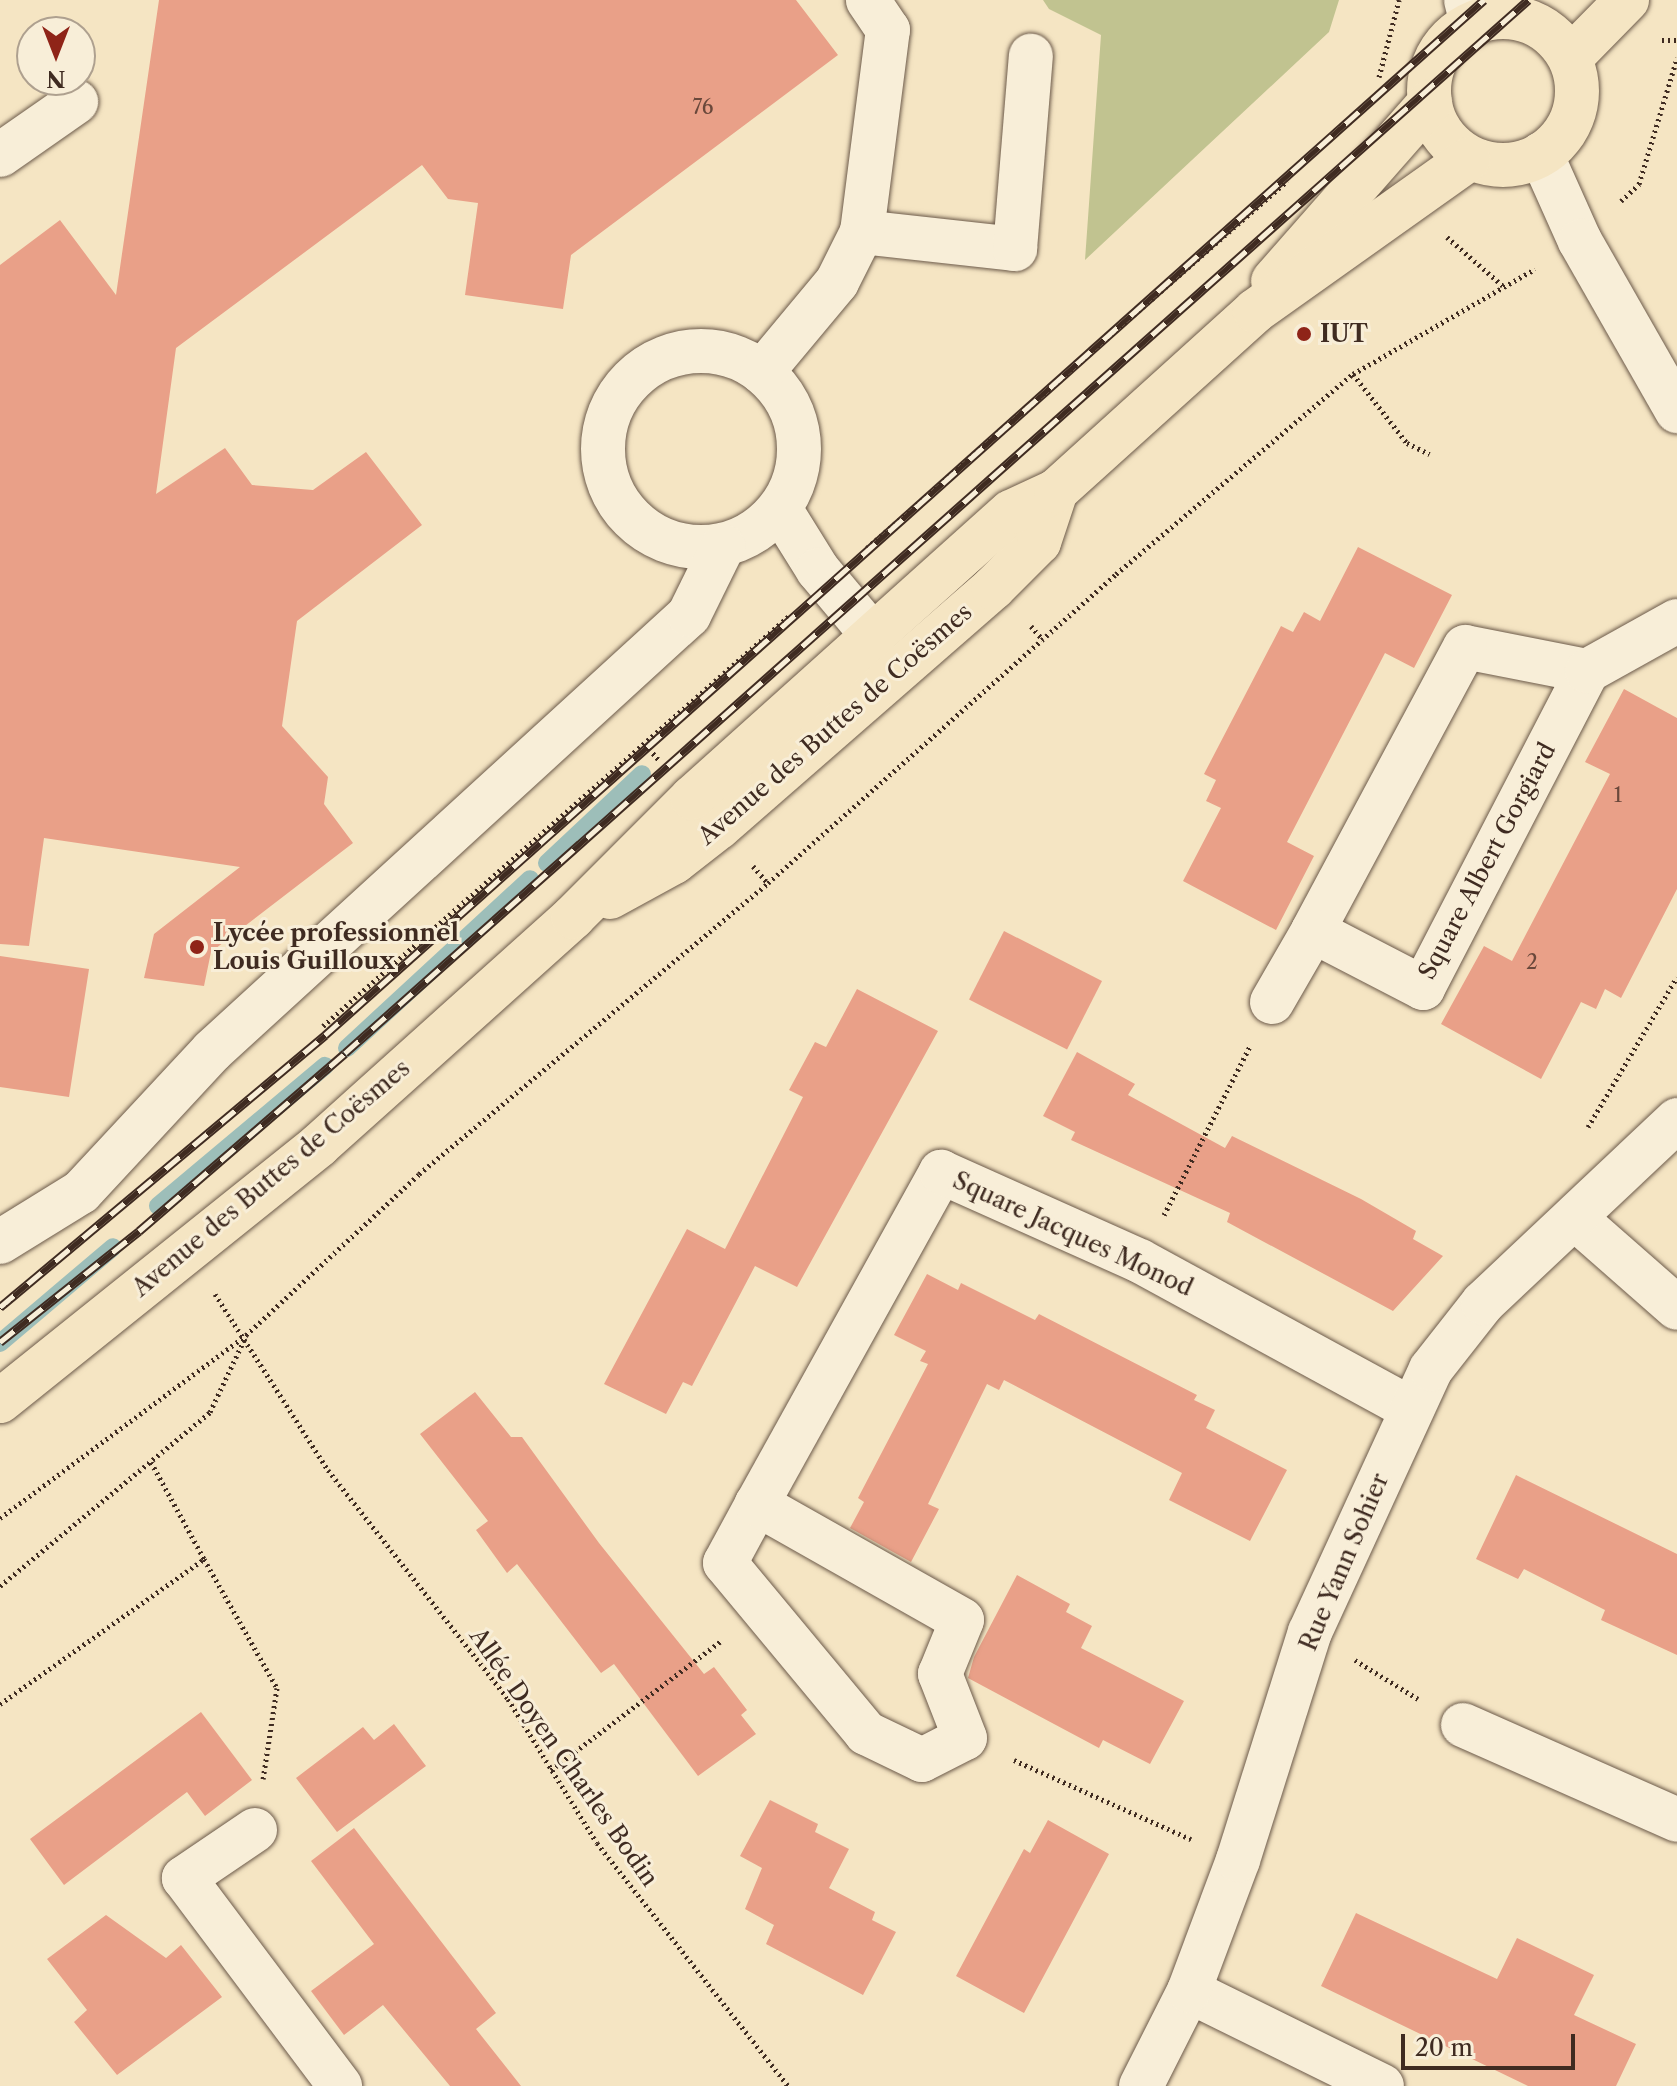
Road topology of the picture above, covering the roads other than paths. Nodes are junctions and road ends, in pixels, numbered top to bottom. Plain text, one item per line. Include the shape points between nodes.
1 (868, 0) edge
2 (1627, 0) edge
3 (1469, 12) edge
4 (1549, 12) edge
5 (1031, 56) dead end
6 (1571, 57) junction
7 (76, 102) dead end
8 (1430, 102) junction
9 (1541, 154) junction
10 (0, 155) edge
11 (1469, 159) junction
12 (862, 232) junction
13 (1255, 311) junction
14 (762, 372) junction
15 (1677, 411) edge
16 (1056, 491) junction
17 (780, 509) junction
18 (723, 546) junction
19 (1677, 621) edge
20 (874, 637) junction
21 (1587, 671) junction
22 (573, 917) junction
23 (1313, 931) junction
24 (1272, 1002) road end
25 (1677, 1120) edge
26 (1577, 1220) junction
27 (0, 1242) edge
28 (1677, 1308) edge
29 (0, 1401) edge
30 (1411, 1409) junction
31 (757, 1504) junction
32 (1463, 1725) dead end
33 (1677, 1820) edge
34 (255, 1830) road end
35 (1189, 1991) junction
36 (340, 2086) edge
37 (1141, 2086) edge
38 (1382, 2086) edge

1 - 12 street via 888,30
2 - 6 main road
3 - 4 main road via 1509,18
3 - 8 main road via 1437,57
4 - 6 main road
5 - 12 street via 1015,249
6 - 9 main road via 1577,85 1572,117
7 - 10 street
8 - 11 main road via 1442,133
8 - 13 main road, Avenue des Buttes de Coësmes via 1373,172 1285,263
9 - 11 main road via 1507,165
9 - 15 street via 1580,241
11 - 13 main road, Avenue des Buttes de Coësmes
12 - 14 street via 837,282
13 - 16 main road, Avenue des Buttes de Coësmes
14 - 17 street via 790,406 799,439 795,479
14 - 18 street via 715,351 681,352 649,365 626,384 603,431 603,466 613,496 635,523 656,537 689,547
16 - 20 main road, Avenue des Buttes de Coësmes via 1011,512
16 - 22 main road, Avenue des Buttes de Coësmes via 1039,542 993,588 696,844
17 - 18 street via 759,529
17 - 20 street via 828,582
18 - 27 street via 689,615 212,1051 81,1192
19 - 21 street
20 - 22 main road, Avenue des Buttes de Coësmes via 692,798
21 - 23 street via 1465,647
21 - 23 street, Square Albert Gorgiard via 1423,988
22 - 29 main road, Avenue des Buttes de Coësmes via 318,1146
23 - 24 street
25 - 26 street, Rue Yann Sohier
26 - 28 street
26 - 30 street, Rue Yann Sohier via 1483,1303 1431,1369
30 - 31 street, Square Jacques Monod via 1140,1261 941,1172
30 - 35 street, Rue Yann Sohier via 1310,1632 1238,1860
31 - 31 street, Square Jacques Monod via 962,1620 940,1674 965,1738 922,1760 866,1733 725,1563
32 - 33 street
34 - 36 street via 184,1878
35 - 37 street, Rue Yann Sohier
35 - 38 street

